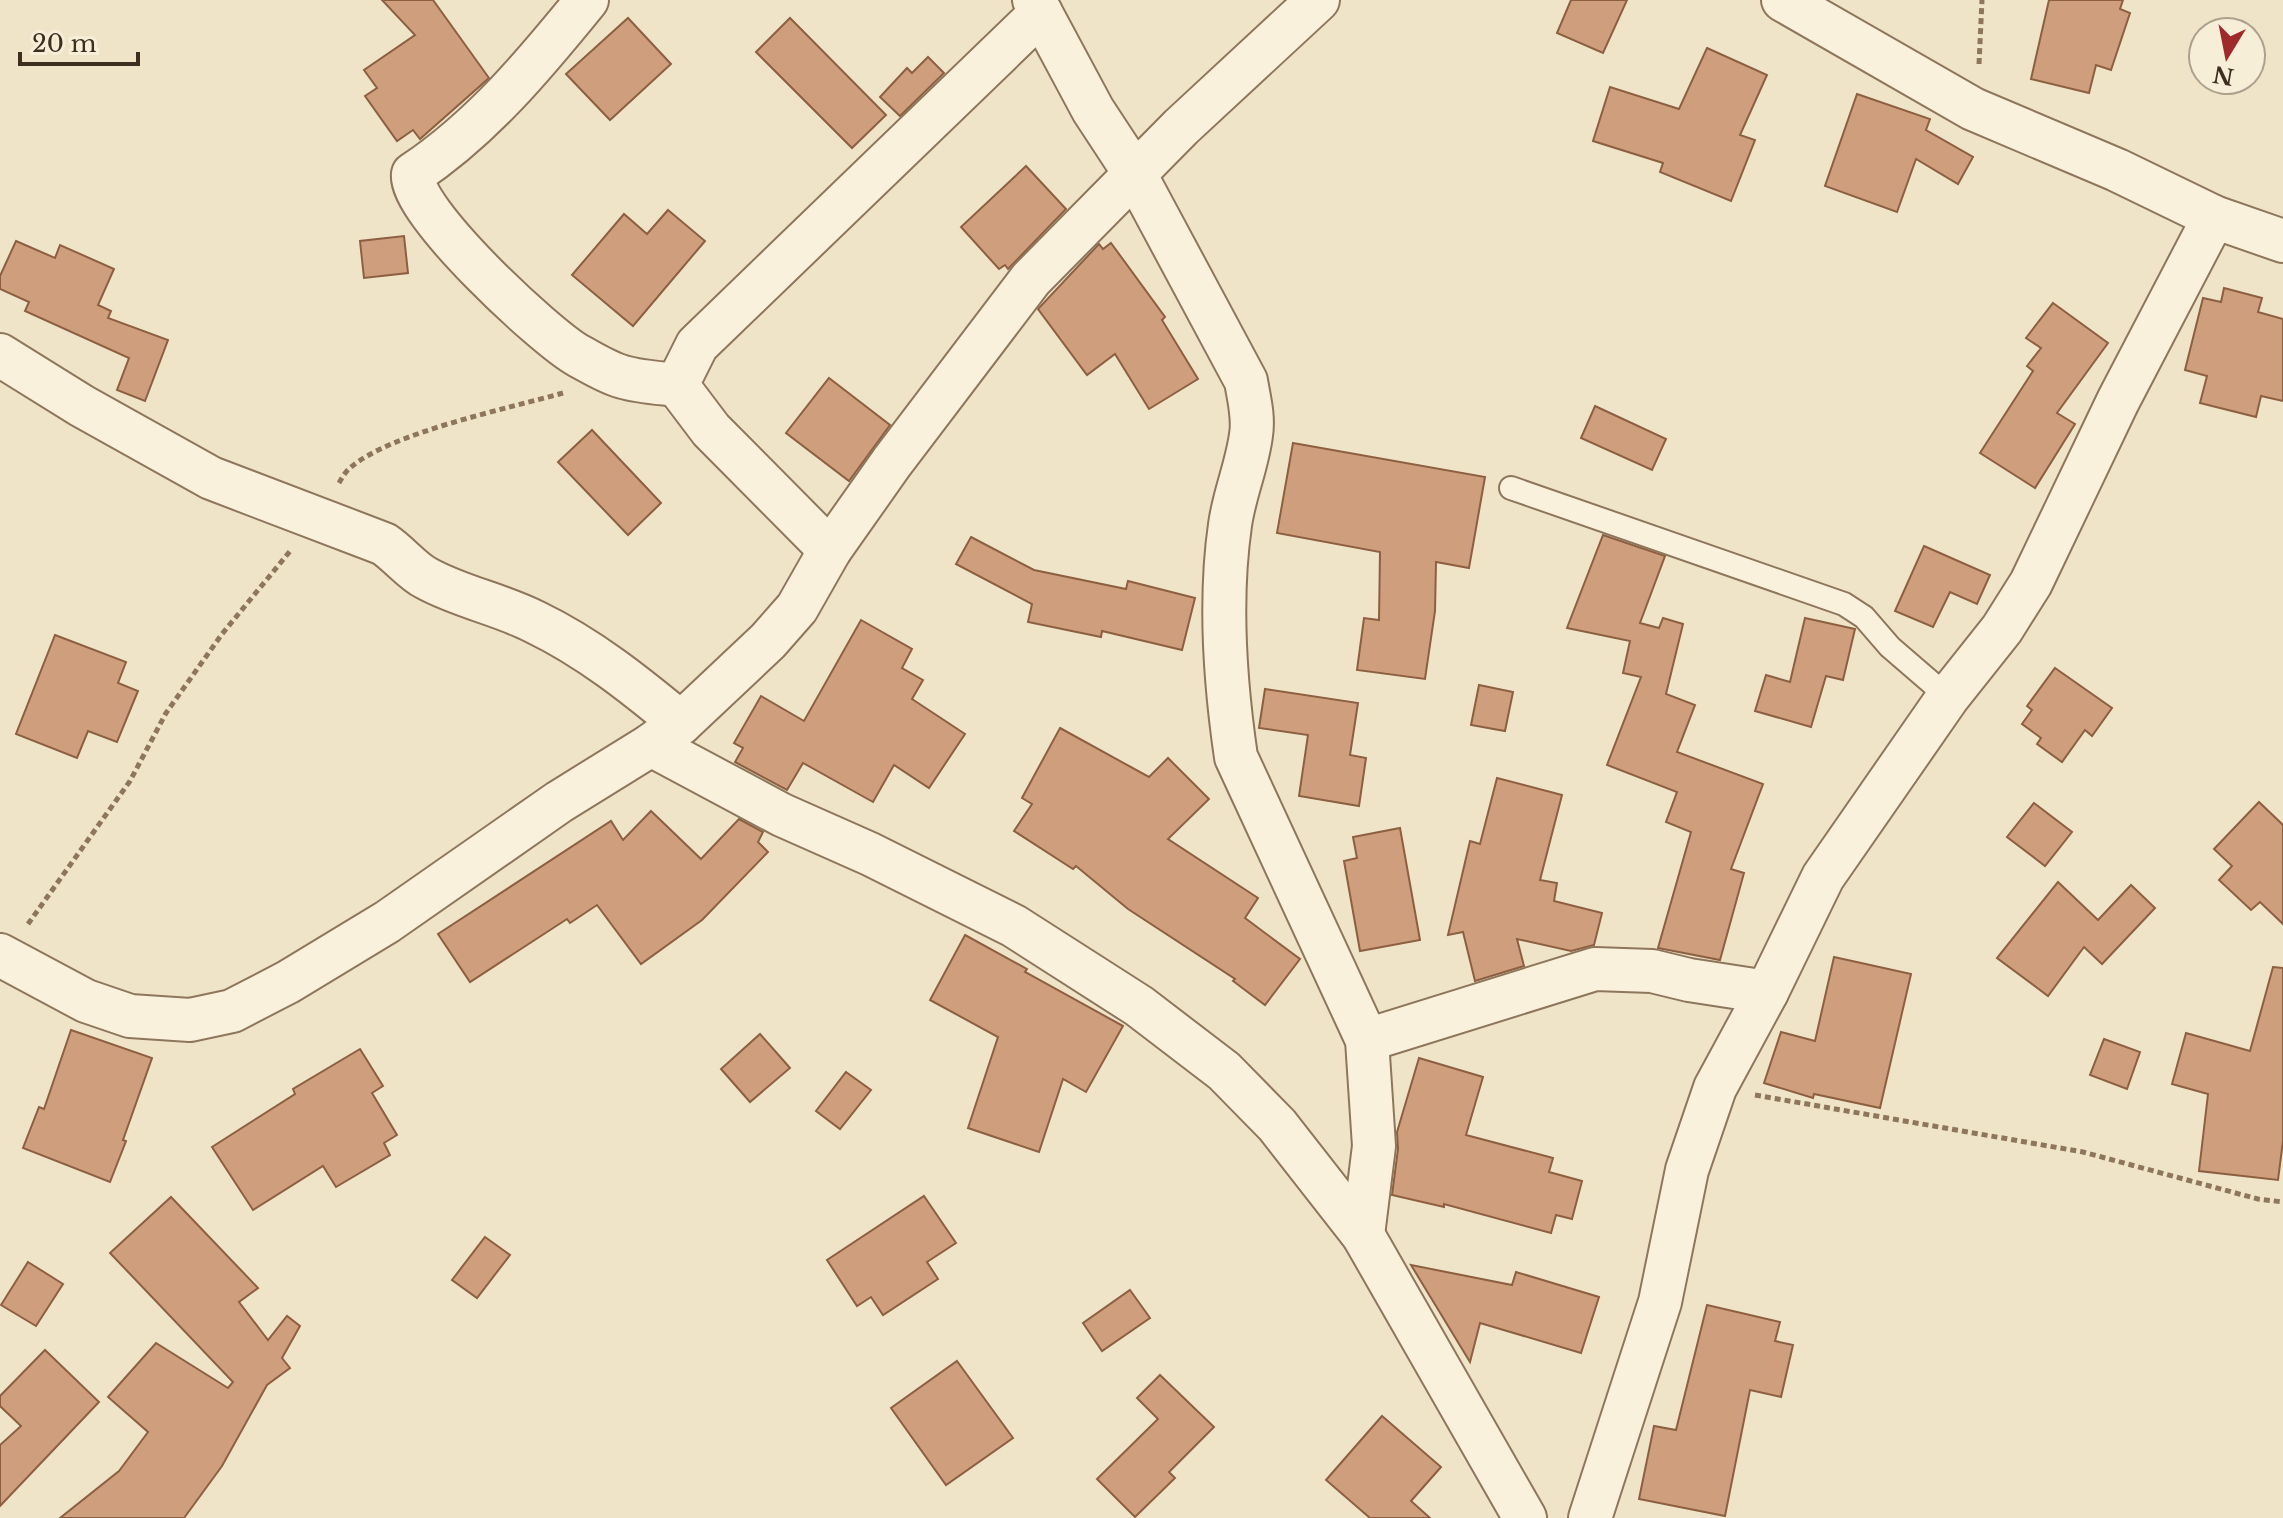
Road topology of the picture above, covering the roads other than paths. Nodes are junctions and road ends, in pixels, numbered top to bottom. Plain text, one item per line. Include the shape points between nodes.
1 (587, 0) edge
2 (1318, 0) edge
3 (1783, 0) edge
4 (1038, 7) edge
5 (1135, 174) junction
6 (2214, 217) junction
7 (2283, 241) edge
8 (0, 355) edge
9 (677, 385) junction
10 (1511, 488) dead end
11 (830, 550) junction
12 (1948, 697) junction
13 (666, 734) junction
14 (2, 956) edge
15 (1767, 992) junction
16 (1367, 1040) junction
17 (1363, 1235) junction
18 (1525, 1518) edge
19 (1590, 1518) edge

1 - 9 street via 506,97 412,180 420,200 492,285 575,354 622,377
2 - 5 street
3 - 6 street via 1973,109
4 - 5 street via 1093,110
4 - 9 street via 697,345
5 - 11 street via 1031,279
5 - 16 street via 1246,381 1252,433 1230,523 1224,600 1236,757
6 - 7 street
6 - 12 street via 2031,583
8 - 13 street via 211,478 384,544 422,577 503,607 574,643 612,667
9 - 11 street via 711,430
10 - 12 lane via 1844,604
11 - 13 street via 797,608 768,641
12 - 15 street via 1823,877
13 - 14 street via 387,922 232,1011 190,1020 130,1016 86,1001
13 - 17 street via 782,815 1014,926 1139,1006 1224,1071 1277,1125
15 - 16 street via 1652,971 1595,969
15 - 19 street via 1715,1088 1687,1170 1660,1302
16 - 17 street via 1374,1146
17 - 18 street

